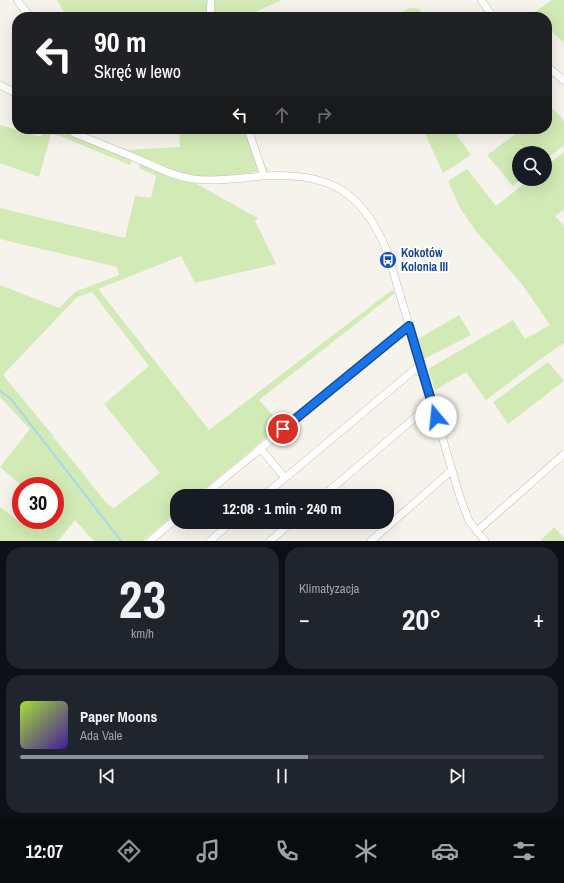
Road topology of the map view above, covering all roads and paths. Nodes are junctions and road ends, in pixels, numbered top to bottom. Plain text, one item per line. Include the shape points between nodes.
1 (17, 0) edge
2 (211, 0) edge
3 (481, 0) edge
4 (26, 12) edge
5 (210, 12) edge
6 (489, 12) edge
7 (552, 70) edge
8 (564, 81) edge
9 (0, 86) edge
10 (12, 92) edge
11 (76, 134) edge
12 (250, 134) edge
13 (264, 176) junction
14 (409, 326) junction
15 (420, 365) junction
16 (432, 402) junction
17 (260, 448) junction
18 (564, 454) edge
19 (451, 471) junction
20 (285, 478) junction
21 (211, 489) edge
22 (272, 489) edge
23 (331, 489) edge
24 (170, 524) edge
25 (224, 529) edge
26 (284, 529) edge
27 (477, 531) junction
28 (150, 541) edge
29 (210, 541) edge
30 (270, 541) edge
31 (371, 541) edge
32 (485, 541) edge

1 - 4 street
2 - 5 street
3 - 6 street
7 - 8 street
9 - 10 street
11 - 13 street via 188,178 218,180
12 - 13 street
13 - 14 street via 298,176 341,189 356,200 370,216 379,233
14 - 15 street
14 - 17 street
15 - 16 street
15 - 20 street
16 - 19 street
16 - 23 street
17 - 20 street
17 - 21 street
18 - 27 street
19 - 27 street via 469,521
19 - 31 street
20 - 22 street
24 - 28 street
25 - 29 street
26 - 30 street
27 - 32 street

